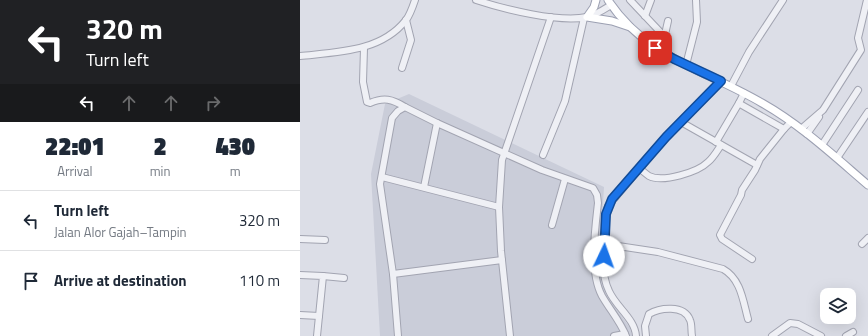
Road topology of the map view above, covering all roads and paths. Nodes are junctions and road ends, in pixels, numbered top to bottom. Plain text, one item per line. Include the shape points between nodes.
1 (415, 0) edge
2 (476, 0) edge
3 (596, 0) edge
4 (630, 0) edge
5 (651, 0) edge
6 (696, 0) edge
7 (782, 0) edge
8 (867, 0) edge
9 (610, 2) edge
10 (645, 16) junction
11 (551, 17) junction
12 (586, 18) junction
13 (406, 20) junction
14 (668, 20) dead end
15 (630, 27) junction
16 (664, 36) junction
17 (364, 48) junction
18 (660, 52) junction
19 (300, 56) edge
20 (686, 65) junction
21 (402, 68) dead end
22 (721, 81) junction
23 (732, 86) junction
24 (858, 90) dead end
25 (744, 93) junction
26 (739, 103) junction
27 (405, 106) junction
28 (823, 110) junction
29 (868, 112) edge
30 (681, 122) junction
31 (791, 122) junction
32 (437, 123) junction
33 (784, 129) junction
34 (801, 129) junction
35 (807, 134) junction
36 (719, 144) junction
37 (822, 145) junction
38 (504, 153) junction
39 (543, 155) dead end
40 (836, 158) junction
41 (757, 166) junction
42 (640, 169) junction
43 (382, 177) junction
44 (565, 179) junction
45 (868, 185) edge
46 (424, 187) junction
47 (499, 207) junction
48 (552, 225) dead end
49 (868, 238) edge
50 (300, 239) edge
51 (325, 240) dead end
52 (605, 244) junction
53 (862, 244) dead end
54 (752, 259) dead end
55 (502, 260) junction
56 (393, 274) junction
57 (300, 275) edge
58 (323, 276) junction
59 (344, 278) dead end
60 (615, 301) junction
61 (608, 305) junction
62 (300, 315) edge
63 (319, 316) junction
64 (748, 319) dead end
65 (853, 332) dead end
66 (625, 335) edge
67 (317, 336) edge
68 (398, 336) edge
69 (510, 336) edge
70 (614, 336) edge
71 (636, 336) edge
72 (646, 336) edge
73 (692, 336) edge
74 (772, 336) edge
75 (821, 336) edge
76 (846, 336) edge

1 - 13 street
2 - 11 street
3 - 12 main road
4 - 10 street
5 - 10 street
6 - 20 street via 697,22
7 - 23 street via 749,52
8 - 28 street via 858,38 861,50
9 - 12 street via 598,14
9 - 15 main road
10 - 16 street
11 - 12 street
11 - 38 street
12 - 15 main road via 612,21
12 - 39 street via 565,102
13 - 17 street via 385,38
13 - 21 street via 411,40
14 - 16 street
15 - 18 main road
16 - 18 street
17 - 19 street
17 - 27 street via 367,102 392,99
18 - 20 main road
20 - 22 main road
22 - 23 main road
22 - 30 street
23 - 25 main road
24 - 37 street
25 - 26 street
25 - 31 main road
26 - 33 street
26 - 36 street
27 - 32 street
27 - 43 street via 392,118
28 - 34 street
28 - 35 street
29 - 40 street
30 - 36 street
30 - 42 street
31 - 33 street
31 - 34 main road
32 - 38 street
32 - 46 street
33 - 41 street
34 - 35 main road
35 - 37 main road
36 - 41 street
36 - 42 street via 708,162 694,171 659,178 650,176
37 - 40 main road
38 - 44 street
38 - 47 street
40 - 45 main road
41 - 54 street via 742,190 720,237
42 - 52 street via 608,206
43 - 46 street
43 - 56 street via 380,184
44 - 48 street
44 - 61 street via 593,188 597,195 595,266 601,294
46 - 47 street
47 - 55 street
49 - 53 street
50 - 51 street
52 - 60 street via 603,269 606,284
52 - 64 street via 658,252 723,269 731,274 738,285
55 - 56 street
55 - 69 street
56 - 68 street
57 - 58 street
58 - 59 street
58 - 63 street
60 - 61 street
60 - 71 street via 634,327
61 - 66 street
62 - 63 street
63 - 67 street
65 - 76 street
66 - 70 street
72 - 73 street via 648,314 670,308 686,314 690,319
74 - 75 street via 790,323 798,324

